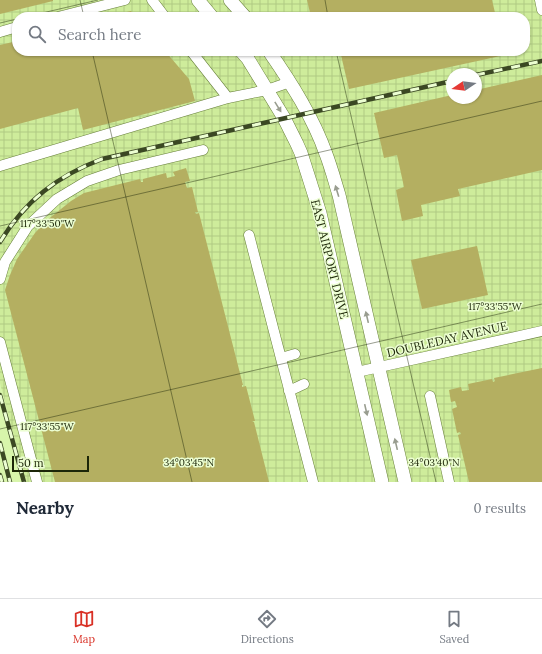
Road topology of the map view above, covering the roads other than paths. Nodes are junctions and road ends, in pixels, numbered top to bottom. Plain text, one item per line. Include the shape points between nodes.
1 (125, 0) edge
2 (152, 0) edge
3 (198, 0) edge
4 (230, 0) edge
5 (540, 0) edge
6 (542, 10) edge
7 (78, 12) edge
8 (161, 12) edge
9 (208, 12) edge
10 (241, 12) edge
11 (12, 28) edge
12 (0, 32) edge
13 (195, 56) edge
14 (245, 56) edge
15 (272, 56) edge
16 (290, 82) junction
17 (267, 90) junction
18 (228, 98) junction
19 (203, 150) dead end
20 (0, 166) edge
21 (249, 235) dead end
22 (0, 279) edge
23 (542, 331) edge
24 (0, 342) edge
25 (295, 354) dead end
26 (281, 358) junction
27 (378, 368) junction
28 (357, 372) junction
29 (304, 384) dead end
30 (289, 391) junction
31 (430, 396) dead end
32 (37, 482) edge
33 (313, 482) edge
34 (382, 482) edge
35 (405, 482) edge
36 (449, 482) edge

1 - 7 street
2 - 8 street
3 - 9 main road
4 - 10 main road
5 - 6 street
11 - 12 street
13 - 18 street
14 - 17 main road, EAST AIRPORT DRIVE
15 - 16 main road, EAST AIRPORT DRIVE
16 - 17 street
27 -> 16 main road, EAST AIRPORT DRIVE via 341,203 326,154 312,121
17 - 18 street
17 -> 28 main road, EAST AIRPORT DRIVE via 301,153 318,205
18 - 20 street
19 - 22 street via 87,180 57,199 28,226 5,262
21 - 26 street
23 - 27 street, DOUBLEDAY AVENUE
24 - 32 street
25 - 26 street
26 - 30 street
27 - 28 street, DOUBLEDAY AVENUE
35 -> 27 main road, EAST AIRPORT DRIVE
28 -> 34 main road, EAST AIRPORT DRIVE
29 - 30 street
30 - 33 street
31 - 36 street

